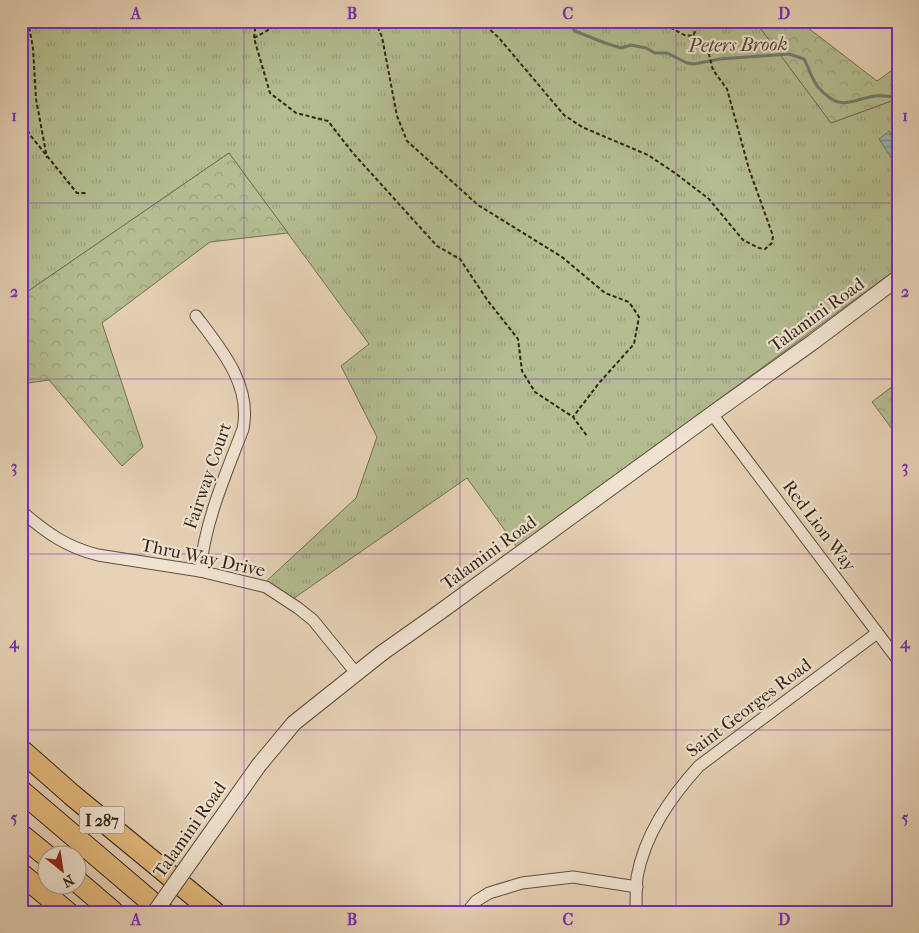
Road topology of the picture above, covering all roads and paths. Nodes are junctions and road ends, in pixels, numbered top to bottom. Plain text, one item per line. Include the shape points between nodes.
1 (28, 21) edge
2 (256, 21) edge
3 (284, 21) edge
4 (375, 21) edge
5 (481, 21) edge
6 (659, 21) edge
7 (700, 21) edge
8 (693, 36) junction
9 (254, 38) junction
10 (21, 120) edge
11 (47, 158) junction
12 (88, 193) dead end
13 (898, 278) edge
14 (196, 316) dead end
15 (712, 414) junction
16 (573, 417) junction
17 (587, 436) dead end
18 (21, 511) edge
19 (200, 571) junction
20 (877, 633) junction
21 (898, 660) edge
22 (356, 673) junction
23 (21, 750) edge
24 (21, 791) edge
25 (21, 835) edge
26 (38, 849) edge
27 (21, 874) edge
28 (637, 887) junction
29 (88, 891) edge
30 (67, 912) edge
31 (113, 912) edge
32 (155, 912) edge
33 (163, 912) edge
34 (214, 912) edge
35 (467, 912) edge
36 (636, 912) edge

1 - 11 path via 36,99
2 - 9 path
3 - 9 path
4 - 16 path via 382,37 397,116 406,141 478,205 562,257 605,293 629,302 638,317 634,344
5 - 8 path via 564,115 582,127 648,155 675,172 709,199 743,240 765,250 773,236 749,169 727,89 713,70 706,43
6 - 8 path via 684,35
7 - 8 path
9 - 16 path via 270,93 296,112 328,121 437,246 460,259 518,339 522,371 534,392
10 - 11 path
11 - 12 path via 76,193
13 - 15 street, Talamini Road
14 - 19 street, Fairway Court via 226,355 236,374 246,417 214,502
15 - 20 street, Red Lion Way
15 - 22 street, Talamini Road
16 - 17 path
18 - 19 street, Thru Way Drive via 54,538 82,551
19 - 22 street, Thru Way Drive via 266,587 313,620
20 - 21 street, Red Lion Way
20 - 28 street, Saint Georges Road via 699,766 678,789 654,827 641,863
22 - 32 street, Talamini Road, bridge via 294,723 259,765
23 - 34 highway, I 287
24 - 33 highway, I 287
25 - 26 highway
27 - 30 highway
28 - 35 street via 572,877 522,884 489,893
28 - 36 street, Saint Georges Road
29 - 31 highway

